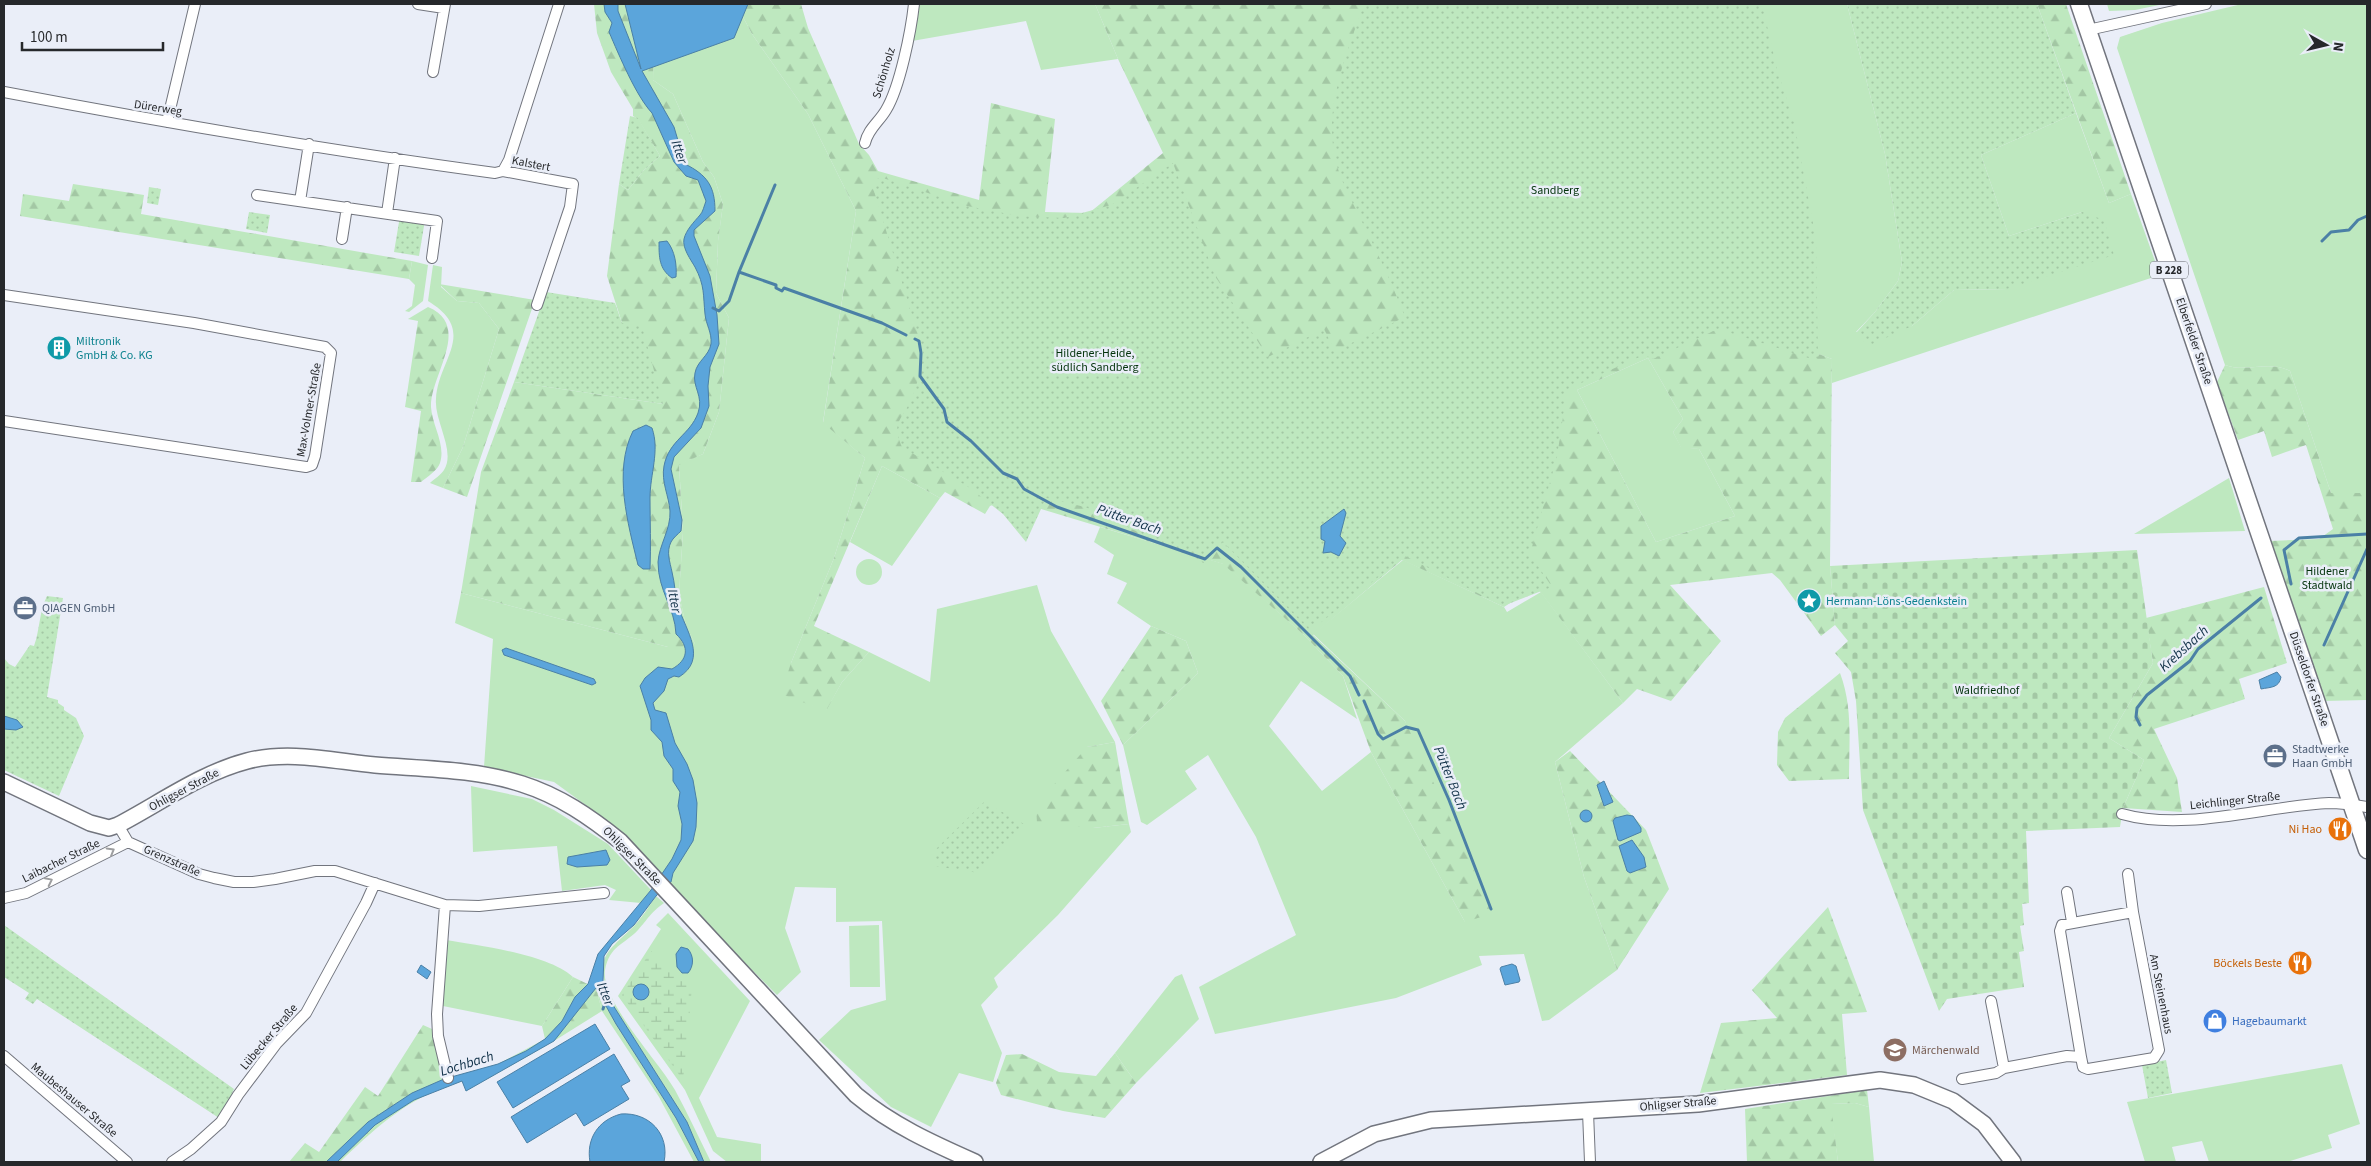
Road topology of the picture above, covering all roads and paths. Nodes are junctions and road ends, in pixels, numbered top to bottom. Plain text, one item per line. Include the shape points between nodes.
1 (195, 4) edge
2 (418, 4) edge
3 (559, 4) edge
4 (914, 4) edge
5 (2080, 4) edge
6 (2206, 4) edge
7 (445, 6) edge
8 (2088, 30) junction
9 (433, 72) dead end
10 (4, 92) edge
11 (168, 122) junction
12 (865, 143) dead end
13 (309, 144) junction
14 (395, 158) junction
15 (503, 171) junction
16 (257, 195) dead end
17 (300, 201) junction
18 (347, 207) junction
19 (386, 213) junction
20 (342, 239) dead end
21 (432, 258) dead end
22 (4, 295) edge
23 (537, 305) dead end
24 (4, 421) edge
25 (2260, 536) joint
26 (4, 782) edge
27 (2359, 806) edge
28 (2122, 814) dead end
29 (118, 825) junction
30 (128, 842) junction
31 (2367, 850) edge
32 (2128, 874) dead end
33 (375, 883) junction
34 (2067, 892) dead end
35 (604, 894) dead end
36 (4, 898) edge
37 (444, 905) junction
38 (2133, 912) junction
39 (2072, 922) junction
40 (1991, 1001) dead end
41 (4, 1056) edge
42 (2081, 1057) junction
43 (2004, 1068) junction
44 (448, 1078) dead end
45 (1962, 1078) dead end
46 (1588, 1112) junction
47 (127, 1162) edge
48 (172, 1162) edge
49 (975, 1162) edge
50 (1321, 1162) edge
51 (1590, 1162) edge
52 (2013, 1162) edge

1 - 11 street
2 - 7 street
3 - 15 street, Kalstert
4 - 12 street, Schönholz via 896,87
5 - 8 main road, Elberfelder Straße / B 228
6 - 8 street
7 - 9 street
8 - 25 main road, Elberfelder Straße / B 228
10 - 11 street, Dürerweg
11 - 13 street, Dürerweg
13 - 14 street, Dürerweg
13 - 17 street
14 - 15 street, Dürerweg via 495,173
14 - 19 street
15 - 23 street, Kalstert via 573,184 570,207
16 - 17 street
17 - 18 street
18 - 19 street
18 - 20 street
19 - 21 street via 437,221
22 - 24 street, Max-Volmer-Straße via 220,328 325,347 331,353 315,456 312,465 306,467
25 - 27 main road, Düsseldorfer Straße / B 228
26 - 29 main road via 90,823 109,828
27 - 28 street, Leichlinger Straße via 2322,804 2181,819
27 - 31 main road, Düsseldorfer Straße / B 228
29 - 30 street, Grenzstraße
29 - 49 main road, Ohligser Straße via 208,775 261,758 306,757 459,772 521,784 557,798 593,819 620,841 856,1096 878,1114 912,1134
30 - 33 street, Grenzstraße via 199,874 234,882 276,880 325,870
36 -> 30 street, Laibacher Straße via 26,893
32 - 38 street, Am Steinenhaus
33 - 37 street, Grenzstraße
33 - 48 street, Lübecker Straße via 306,1013 276,1043 221,1122
34 - 39 street
35 - 37 street, Grenzstraße via 480,906
37 - 44 street via 437,1021
38 - 39 street
38 - 42 street, Am Steinenhaus via 2159,1050 2154,1058 2088,1069 2083,1067
39 - 42 street via 2062,925 2060,931
40 - 43 street
41 - 47 street, Maubeshauser Straße
42 - 43 street via 2067,1056
43 - 45 street via 1996,1073
46 - 50 main road, Ohligser Straße via 1423,1122 1374,1134
46 - 51 street
46 - 52 main road, Ohligser Straße via 1698,1104 1867,1080 1894,1081 1930,1090 1973,1115 1994,1135

